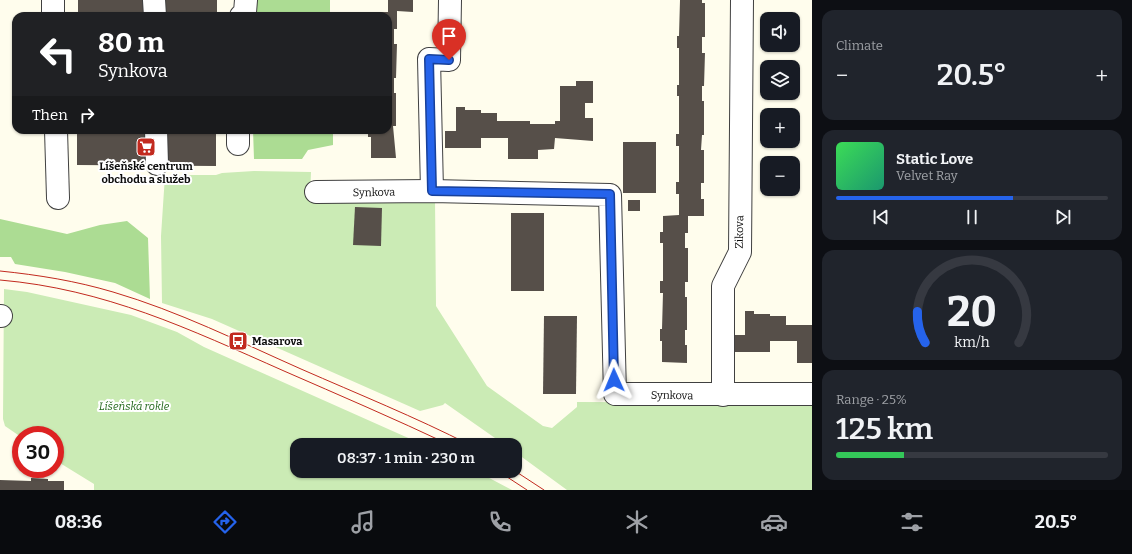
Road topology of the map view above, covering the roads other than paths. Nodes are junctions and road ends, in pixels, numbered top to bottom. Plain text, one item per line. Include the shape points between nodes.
1 (52, 0) edge
2 (154, 0) edge
3 (246, 0) edge
4 (450, 0) edge
5 (742, 0) edge
6 (53, 12) edge
7 (155, 12) edge
8 (245, 12) edge
9 (56, 134) edge
10 (156, 134) edge
11 (157, 164) dead end
12 (432, 191) junction
13 (316, 192) dead end
14 (58, 198) dead end
15 (812, 394) edge
16 (723, 395) junction

1 - 6 street
2 - 7 street
3 - 8 street
4 - 12 street via 449,60 429,59
5 - 16 street, Zikova via 740,252 723,286
9 - 14 street
10 - 11 street
12 - 13 street, Synkova
12 - 16 street, Synkova via 610,194 614,394
15 - 16 street

